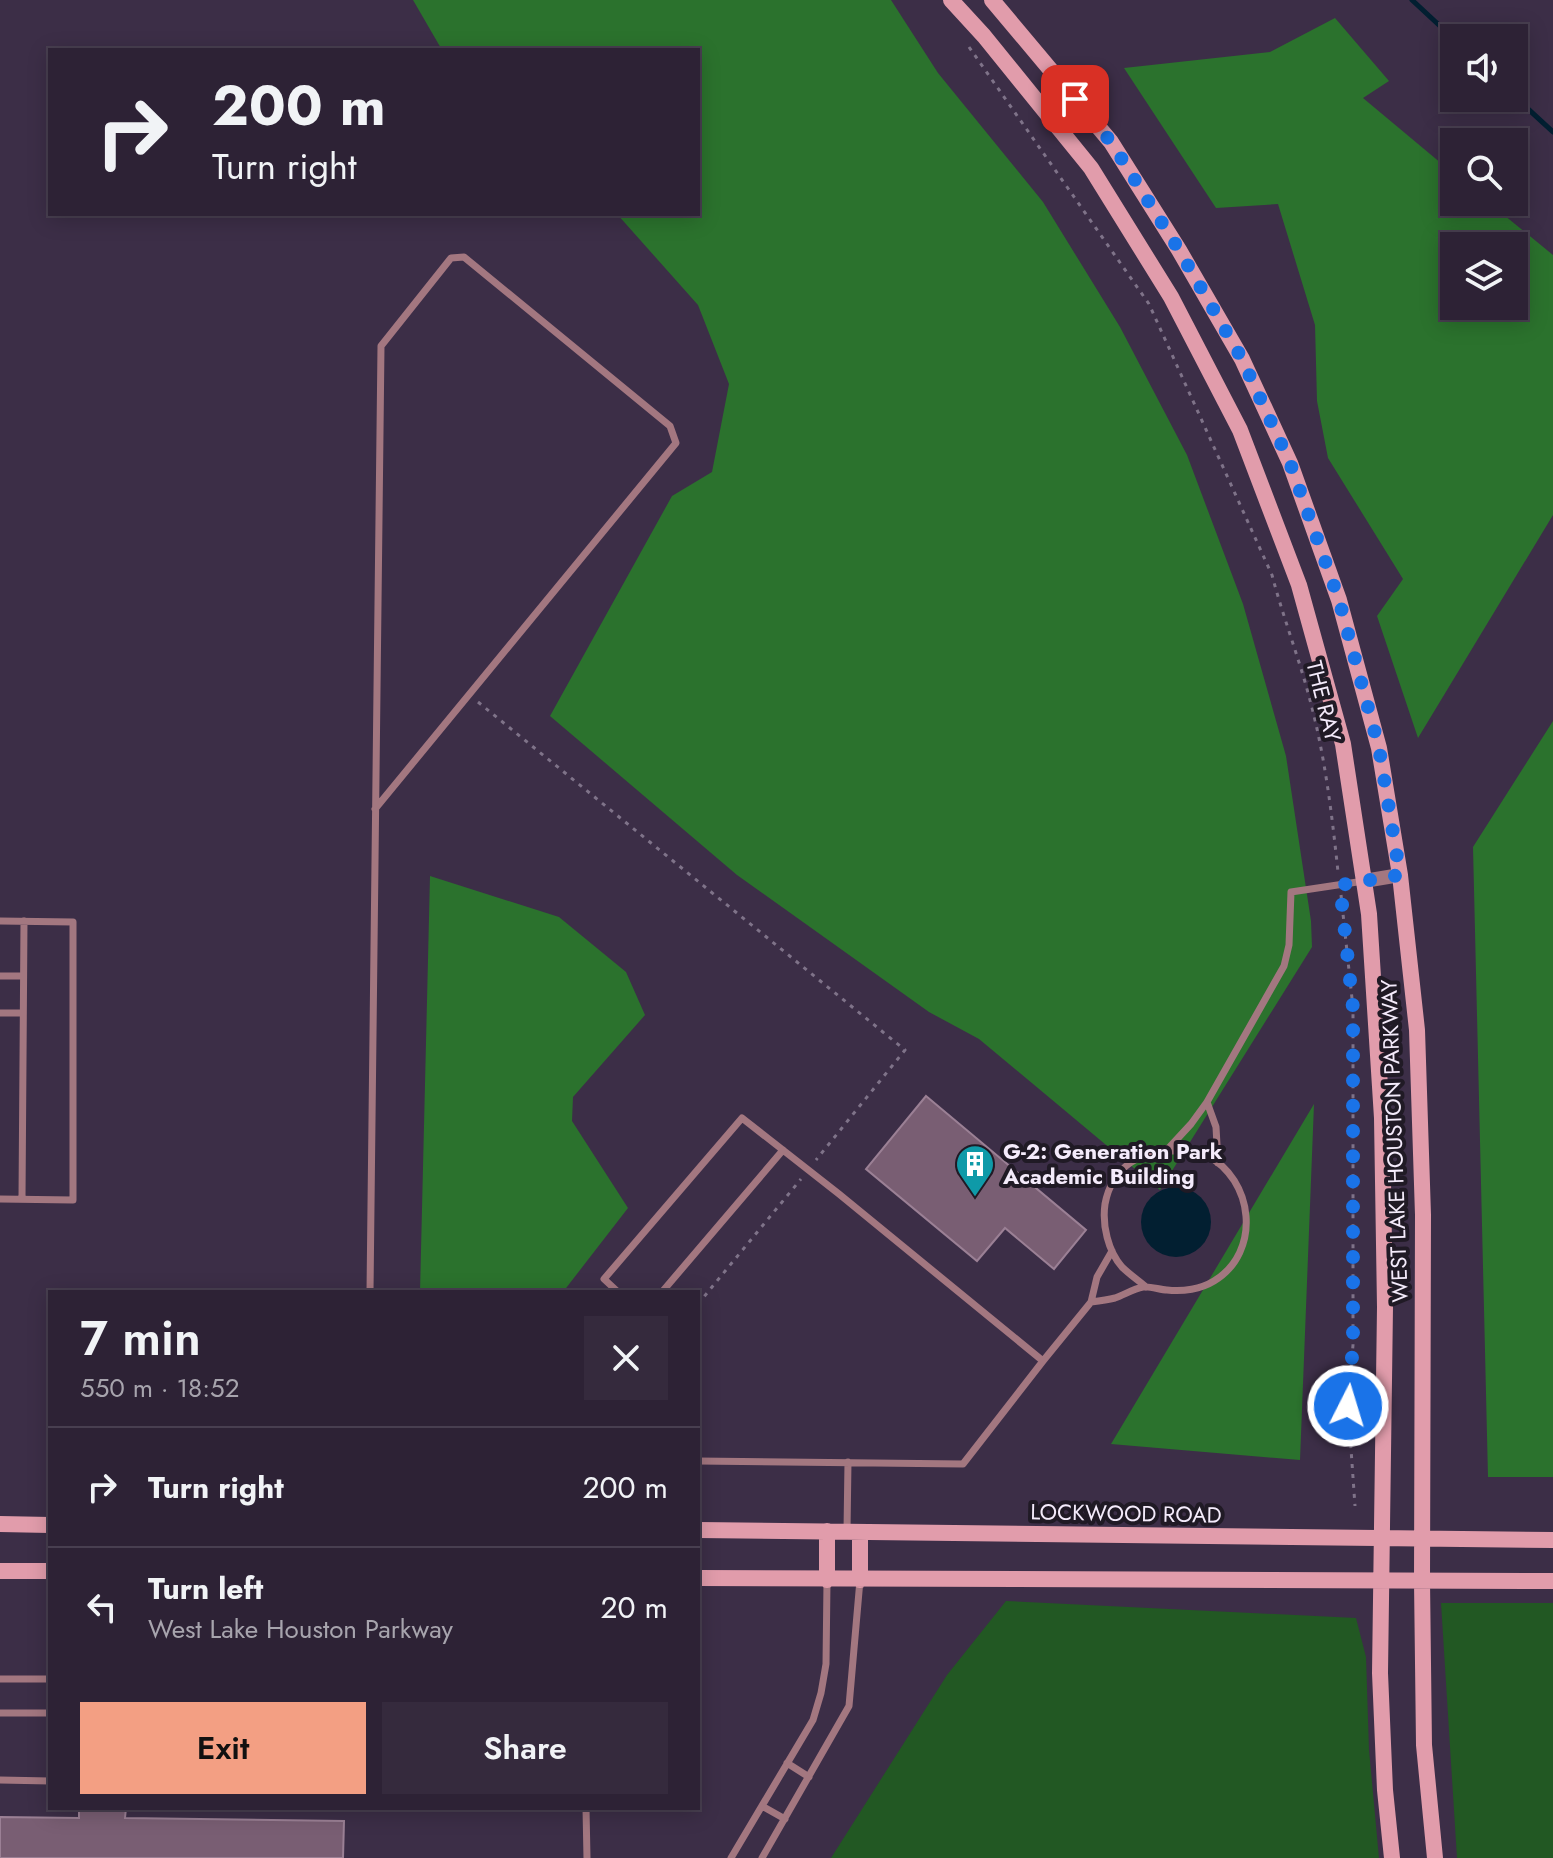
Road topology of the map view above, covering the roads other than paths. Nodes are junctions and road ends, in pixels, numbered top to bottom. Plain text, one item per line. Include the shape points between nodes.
1 (951, 0) edge
2 (992, 0) edge
3 (375, 809) junction
4 (1400, 875) junction
5 (1364, 881) junction
6 (0, 921) edge
7 (24, 921) junction
8 (0, 976) edge
9 (23, 976) junction
10 (0, 1013) edge
11 (23, 1013) junction
12 (1207, 1102) junction
13 (783, 1150) junction
14 (1166, 1151) junction
15 (1218, 1163) junction
16 (0, 1199) edge
17 (22, 1199) junction
18 (1112, 1251) junction
19 (1146, 1287) junction
20 (370, 1290) edge
21 (616, 1290) edge
22 (664, 1290) edge
23 (1091, 1302) junction
24 (1043, 1361) junction
25 (700, 1461) edge
26 (848, 1462) junction
27 (0, 1524) edge
28 (48, 1525) edge
29 (700, 1530) edge
30 (827, 1531) junction
31 (854, 1531) junction
32 (1382, 1538) junction
33 (1422, 1538) junction
34 (1553, 1540) edge
35 (0, 1571) edge
36 (48, 1571) edge
37 (700, 1578) edge
38 (827, 1580) junction
39 (860, 1580) junction
40 (1381, 1581) junction
41 (1422, 1581) junction
42 (1553, 1581) edge
43 (0, 1679) edge
44 (48, 1679) edge
45 (0, 1713) edge
46 (48, 1713) edge
47 (787, 1763) junction
48 (809, 1777) junction
49 (0, 1780) edge
50 (48, 1781) edge
51 (762, 1806) junction
52 (586, 1810) edge
53 (785, 1819) junction
54 (587, 1858) edge
55 (731, 1858) edge
56 (762, 1858) edge
57 (1392, 1858) edge
58 (1435, 1858) edge

1 - 5 main road, WEST LAKE HOUSTON PARKWAY via 1091,168 1171,297 1240,430 1299,585 1343,744
2 - 4 main road, WEST LAKE HOUSTON PARKWAY via 1111,142 1242,359 1290,463 1339,600 1379,748
3 - 3 lane via 381,346 451,258 464,257 670,426 676,443
3 - 20 lane
4 - 5 street
4 - 33 main road, WEST LAKE HOUSTON PARKWAY via 1417,1030 1423,1215
5 - 12 lane via 1291,892 1284,966
5 - 32 main road, WEST LAKE HOUSTON PARKWAY via 1382,1118
6 - 7 lane
7 - 9 lane
7 - 17 lane via 73,922 73,1200
8 - 9 lane
9 - 11 lane
10 - 11 lane
11 - 17 lane
12 - 14 lane
12 - 15 lane via 1216,1127
13 - 21 lane via 742,1118 604,1279
13 - 22 lane
13 - 24 lane
14 - 15 lane via 1192,1151
14 - 18 lane via 1137,1159 1111,1184 1103,1217
15 - 19 lane via 1235,1182 1245,1208 1246,1239 1236,1262 1199,1288
16 - 17 lane
18 - 19 lane
18 - 23 lane
19 - 23 lane
23 - 24 lane
24 - 26 lane via 963,1464
25 - 26 lane
26 - 31 lane
27 - 28 main road
29 - 30 main road, LOCKWOOD ROAD
30 - 31 main road, LOCKWOOD ROAD
30 - 38 main road
31 - 32 main road, LOCKWOOD ROAD
31 - 39 main road
32 - 33 main road, LOCKWOOD ROAD
32 - 40 main road, WEST LAKE HOUSTON PARKWAY
33 - 34 main road, LOCKWOOD ROAD
33 - 41 main road, WEST LAKE HOUSTON PARKWAY
35 - 36 main road
37 - 38 main road
38 - 39 main road
38 - 47 lane via 821,1693 813,1720
39 - 40 main road
39 - 48 lane via 849,1706
40 - 41 main road
40 - 57 main road, WEST LAKE HOUSTON PARKWAY via 1382,1748
41 - 42 main road
41 - 58 main road, WEST LAKE HOUSTON PARKWAY via 1424,1745
43 - 44 lane
45 - 46 lane
47 - 48 lane
47 - 51 lane
48 - 53 lane
49 - 50 lane
51 - 53 lane
51 - 55 lane
52 - 54 lane
53 - 56 lane

